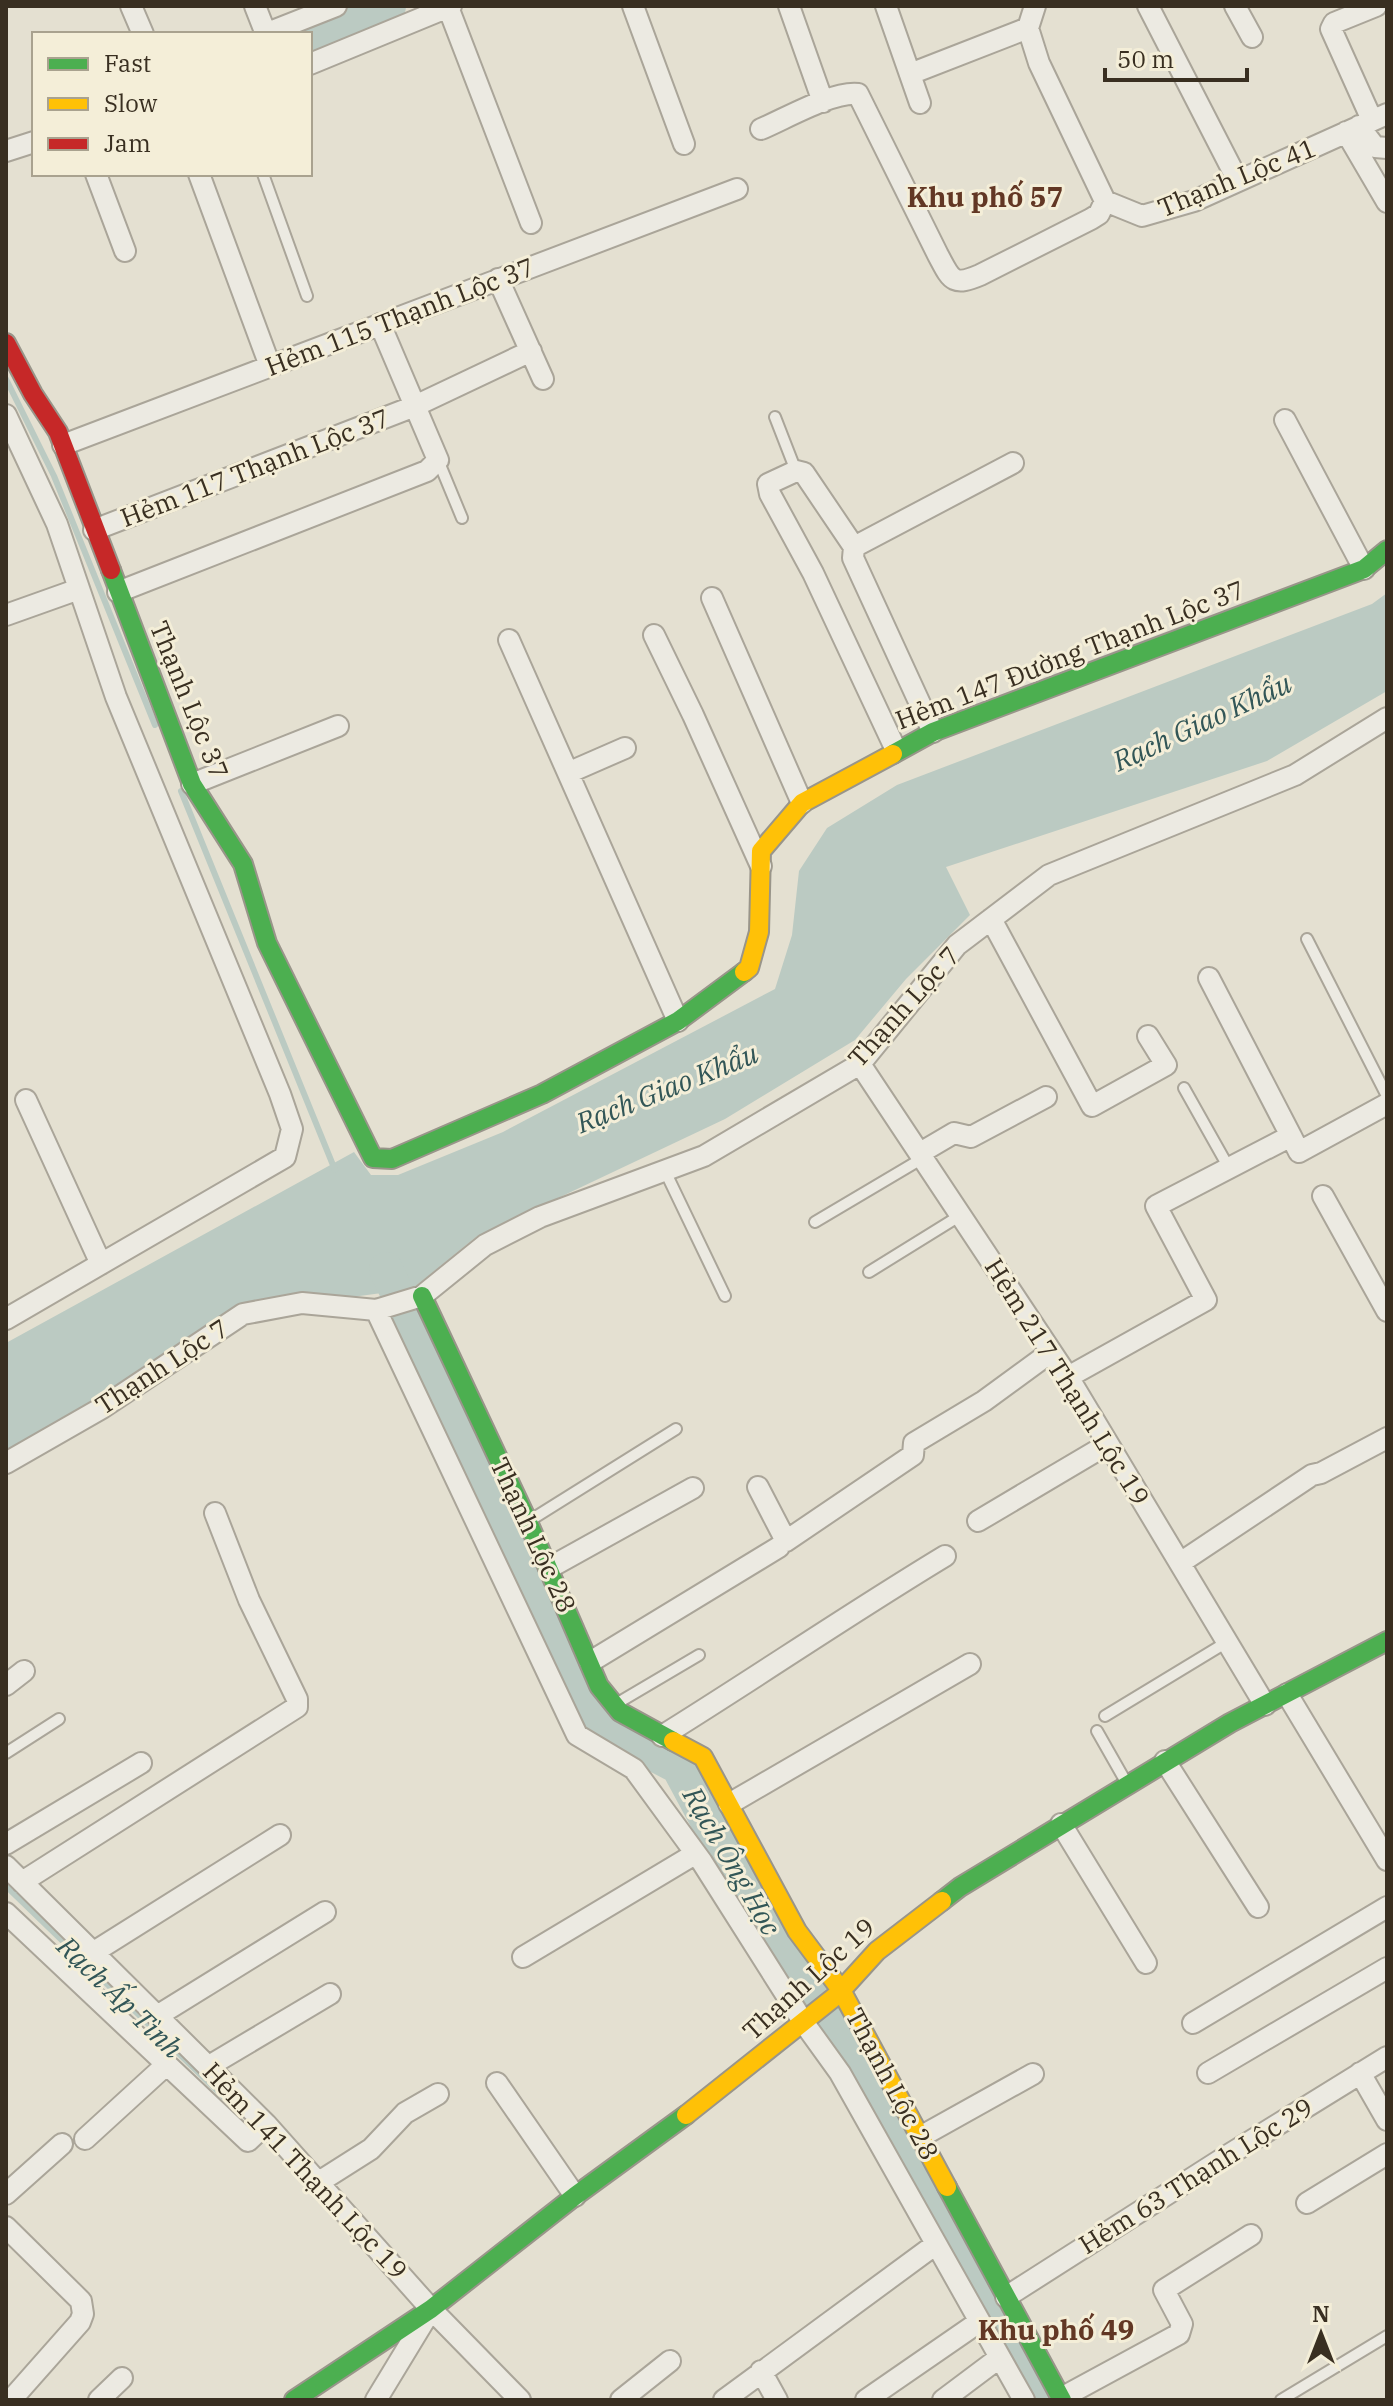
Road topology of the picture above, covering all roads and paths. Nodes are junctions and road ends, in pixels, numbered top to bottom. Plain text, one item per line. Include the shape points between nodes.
1 (131, 6) edge
2 (255, 6) edge
3 (336, 6) edge
4 (633, 6) edge
5 (789, 6) edge
6 (886, 6) edge
7 (1035, 6) edge
8 (1148, 6) edge
9 (1235, 6) edge
10 (1376, 6) edge
11 (450, 7) edge
12 (1028, 28) junction
13 (142, 32) edge
14 (264, 32) edge
15 (270, 32) edge
16 (1252, 37) dead end
17 (312, 63) edge
18 (910, 74) junction
19 (823, 102) junction
20 (920, 103) dead end
21 (1366, 123) edge
22 (761, 129) dead end
23 (32, 143) edge
24 (684, 144) dead end
25 (1387, 148) edge
26 (6, 151) edge
27 (97, 176) edge
28 (200, 176) edge
29 (264, 176) edge
30 (1238, 181) junction
31 (737, 189) dead end
32 (1105, 201) junction
33 (1387, 202) edge
34 (531, 223) dead end
35 (125, 251) dead end
36 (498, 279) junction
37 (307, 296) dead end
38 (380, 324) junction
39 (6, 343) edge
40 (531, 351) junction
41 (270, 366) junction
42 (543, 379) dead end
43 (415, 406) junction
44 (6, 415) edge
45 (775, 417) dead end
46 (1285, 420) dead end
47 (63, 445) junction
48 (438, 460) junction
49 (1013, 463) dead end
50 (796, 471) junction
51 (462, 518) dead end
52 (94, 530) junction
53 (854, 547) junction
54 (1387, 550) edge
55 (1364, 569) junction
56 (79, 589) junction
57 (118, 592) junction
58 (712, 598) dead end
59 (6, 615) edge
60 (654, 635) dead end
61 (509, 640) dead end
62 (1387, 718) edge
63 (338, 726) dead end
64 (933, 732) junction
65 (625, 748) dead end
66 (896, 750) junction
67 (570, 772) junction
68 (192, 784) junction
69 (802, 803) junction
70 (761, 866) junction
71 (991, 919) junction
72 (1307, 939) dead end
73 (1209, 978) dead end
74 (678, 1021) junction
75 (1148, 1036) dead end
76 (860, 1064) junction
77 (1184, 1088) dead end
78 (1387, 1096) edge
79 (1046, 1097) dead end
80 (26, 1100) dead end
81 (1387, 1104) edge
82 (1291, 1136) junction
83 (923, 1153) junction
84 (373, 1158) joint
85 (1229, 1168) junction
86 (665, 1171) junction
87 (1323, 1196) dead end
88 (961, 1215) junction
89 (815, 1222) dead end
90 (101, 1264) junction
91 (869, 1272) dead end
92 (422, 1296) junction
93 (725, 1296) dead end
94 (376, 1310) junction
95 (1387, 1311) edge
96 (6, 1319) edge
97 (1051, 1352) junction
98 (1068, 1377) junction
99 (676, 1429) dead end
100 (1387, 1438) edge
101 (1108, 1444) junction
102 (6, 1463) edge
103 (758, 1487) dead end
104 (693, 1488) dead end
105 (215, 1513) dead end
106 (978, 1521) dead end
107 (528, 1522) junction
108 (779, 1547) dead end
109 (945, 1556) dead end
110 (1180, 1563) junction
111 (549, 1568) junction
112 (1387, 1641) edge
113 (1227, 1642) junction
114 (699, 1655) dead end
115 (590, 1662) junction
116 (970, 1664) dead end
117 (24, 1671) dead end
118 (6, 1685) edge
119 (1287, 1694) junction
120 (615, 1705) junction
121 (1265, 1705) junction
122 (1105, 1716) dead end
123 (59, 1719) dead end
124 (1097, 1731) dead end
125 (662, 1736) junction
126 (6, 1753) edge
127 (1165, 1761) junction
128 (141, 1763) dead end
129 (1127, 1784) junction
130 (729, 1804) junction
131 (1061, 1824) junction
132 (280, 1835) dead end
133 (6, 1844) edge
134 (695, 1854) junction
135 (1387, 1860) edge
136 (6, 1866) edge
137 (22, 1882) junction
138 (1258, 1907) dead end
139 (1387, 1907) edge
140 (325, 1912) dead end
141 (6, 1913) edge
142 (94, 1952) junction
143 (523, 1957) dead end
144 (1146, 1963) dead end
145 (1387, 1968) edge
146 (839, 1992) junction
147 (330, 1994) dead end
148 (157, 2016) junction
149 (807, 2020) junction
150 (1193, 2023) dead end
151 (1387, 2057) edge
152 (166, 2065) junction
153 (209, 2066) junction
154 (1208, 2073) dead end
155 (1360, 2073) junction
156 (1033, 2074) dead end
157 (497, 2083) dead end
158 (438, 2094) dead end
159 (1387, 2120) edge
160 (266, 2124) junction
161 (920, 2137) junction
162 (85, 2139) dead end
163 (62, 2144) dead end
164 (1387, 2154) edge
165 (319, 2182) junction
166 (6, 2194) edge
167 (575, 2196) junction
168 (1307, 2203) dead end
169 (6, 2227) edge
170 (1251, 2235) dead end
171 (936, 2244) junction
172 (1006, 2297) junction
173 (431, 2309) junction
174 (979, 2322) junction
175 (1387, 2336) edge
176 (999, 2358) junction
177 (670, 2361) dead end
178 (761, 2371) junction
179 (122, 2378) dead end
180 (1062, 2399) edge
181 (11, 2400) edge
182 (99, 2400) edge
183 (294, 2400) edge
184 (376, 2400) edge
185 (520, 2400) edge
186 (621, 2400) edge
187 (724, 2400) edge
188 (777, 2400) edge
189 (866, 2400) edge
190 (943, 2400) edge
191 (1024, 2400) edge
192 (1281, 2400) edge

1 - 13 street
2 - 14 street
3 - 15 street
4 - 24 street
5 - 19 street
6 - 18 street
7 - 12 street
8 - 30 street
9 - 16 street
10 - 21 street via 1331,29
11 - 17 street
11 - 34 street
12 - 18 street
12 - 32 street via 1039,63
18 - 20 street
19 - 22 street
19 - 32 street via 854,92 863,100 938,255 956,281 980,275 1091,219
21 - 25 street via 1375,147
21 - 30 street, Thạnh Lộc 41
21 - 33 street
23 - 26 street
27 - 35 street
28 - 41 street
29 - 37 lane
30 - 32 street, Thạnh Lộc 41 via 1142,216
31 - 36 street, Hẻm 115 Thạnh Lộc 37
36 - 38 street, Hẻm 115 Thạnh Lộc 37
36 - 40 street
38 - 41 street, Hẻm 115 Thạnh Lộc 37
38 - 43 street
39 - 47 street, Thạnh Lộc 37
40 - 42 street
40 - 43 street, Hẻm 117 Thạnh Lộc 37
41 - 47 street, Hẻm 115 Thạnh Lộc 37
43 - 48 street
43 - 52 street, Hẻm 117 Thạnh Lộc 37
44 - 56 street via 57,524
45 - 50 lane
46 - 55 street
47 - 52 street, Thạnh Lộc 37
48 - 51 lane
48 - 57 street via 427,471
49 - 53 street
50 - 53 street via 804,473
50 - 66 street via 770,482 770,494
52 - 57 street, Thạnh Lộc 37
53 - 64 street via 853,558
54 - 55 street, Hẻm 147 Đường Thạnh Lộc 37
55 - 64 street, Hẻm 147 Đường Thạnh Lộc 37
56 - 59 street
56 - 90 street via 116,697 292,1129 285,1157
57 - 68 street, Thạnh Lộc 37
58 - 69 street
60 - 70 street
61 - 67 street
62 - 71 street, Thạnh Lộc 7 via 1295,775 1049,875
63 - 68 street
64 - 66 street, Hẻm 147 Đường Thạnh Lộc 37
65 - 67 street
66 - 69 street, Hẻm 147 Đường Thạnh Lộc 37
67 - 74 street
68 - 84 street, Thạnh Lộc 37 via 243,864 267,943
69 - 70 street, Hẻm 147 Đường Thạnh Lộc 37 via 761,851
70 - 74 street, Hẻm 147 Đường Thạnh Lộc 37 via 759,932 749,968
71 - 75 street via 1092,1106 1166,1065
71 - 76 street, Thạnh Lộc 7 via 957,945
72 - 78 lane
73 - 82 street
74 - 84 street, Hẻm 147 Đường Thạnh Lộc 37 via 542,1094 392,1159
76 - 83 street, Hẻm 217 Thạnh Lộc 19
76 - 86 street, Thạnh Lộc 7 via 704,1156
77 - 85 lane
79 - 83 street via 971,1137 954,1133
80 - 90 street
81 - 82 street via 1299,1152
82 - 85 street
83 - 88 street, Hẻm 217 Thạnh Lộc 19
83 - 89 lane
85 - 98 street via 1156,1206 1206,1300
86 - 92 street, Thạnh Lộc 7 via 540,1217 485,1245
86 - 93 lane
87 - 95 street
88 - 91 lane
88 - 97 street, Hẻm 217 Thạnh Lộc 19
90 - 96 street
92 - 94 street
92 - 107 street, Thạnh Lộc 28
94 - 102 street, Thạnh Lộc 7 via 302,1303 243,1314 102,1408
94 - 134 street, Thạnh Lộc 28 via 577,1735 634,1769
97 - 98 street, Hẻm 217 Thạnh Lộc 19
97 - 103 street via 914,1443 913,1455 786,1541
98 - 101 street, Hẻm 217 Thạnh Lộc 19
99 - 107 lane
100 - 110 street via 1312,1475
101 - 106 street
101 - 110 street, Hẻm 217 Thạnh Lộc 19
104 - 111 street
105 - 137 street via 297,1707
107 - 111 street, Thạnh Lộc 28
108 - 115 street
109 - 125 street
110 - 113 street, Hẻm 217 Thạnh Lộc 19
111 - 115 street, Thạnh Lộc 28
112 - 119 street, Thạnh Lộc 19
113 - 121 street, Hẻm 217 Thạnh Lộc 19
113 - 122 lane
114 - 120 lane
115 - 120 street, Thạnh Lộc 28 via 599,1686
116 - 130 street
117 - 118 street
119 - 121 street, Thạnh Lộc 19
119 - 135 street
120 - 125 street, Thạnh Lộc 28
121 - 127 street, Thạnh Lộc 19
123 - 126 lane
124 - 129 lane
125 - 130 street, Thạnh Lộc 28 via 703,1757
127 - 129 street, Thạnh Lộc 19
127 - 138 street
128 - 133 street
129 - 131 street, Thạnh Lộc 19
130 - 146 street, Thạnh Lộc 28 via 797,1931
131 - 144 street
131 - 146 street, Thạnh Lộc 19 via 960,1887 877,1951
132 - 142 street
134 - 143 street
134 - 149 street, Thạnh Lộc 28
136 - 137 street, Hẻm 141 Thạnh Lộc 19
137 - 142 street, Hẻm 141 Thạnh Lộc 19
139 - 150 street
140 - 148 street
141 - 152 street
142 - 148 street, Hẻm 141 Thạnh Lộc 19
145 - 154 street
146 - 149 street, Thạnh Lộc 19
146 - 161 street, Thạnh Lộc 28
147 - 153 street
148 - 153 street, Hẻm 141 Thạnh Lộc 19
149 - 167 street, Thạnh Lộc 19
149 - 171 street, Thạnh Lộc 28
151 - 155 street, Hẻm 63 Thạnh Lộc 29
152 - 160 street via 248,2141
152 - 162 street
153 - 160 street, Hẻm 141 Thạnh Lộc 19
155 - 159 street
155 - 172 street, Hẻm 63 Thạnh Lộc 29
156 - 161 street
157 - 167 street
158 - 165 street via 405,2113 371,2149
160 - 165 street, Hẻm 141 Thạnh Lộc 19
161 - 172 street, Thạnh Lộc 28
163 - 166 street
164 - 168 street
165 - 173 street, Hẻm 141 Thạnh Lộc 19
167 - 173 street, Thạnh Lộc 19
169 - 181 street via 81,2301 83,2314
170 - 180 street via 1164,2290 1182,2324 1179,2334
171 - 174 street, Thạnh Lộc 28
171 - 178 street
172 - 180 street, Thạnh Lộc 28
173 - 183 street, Thạnh Lộc 19
173 - 184 street
173 - 185 street, Hẻm 141 Thạnh Lộc 19
174 - 176 street, Thạnh Lộc 28
174 - 189 street
175 - 192 lane
176 - 190 street
176 - 191 street, Thạnh Lộc 28
177 - 186 street
178 - 187 street
178 - 188 street
179 - 182 street

